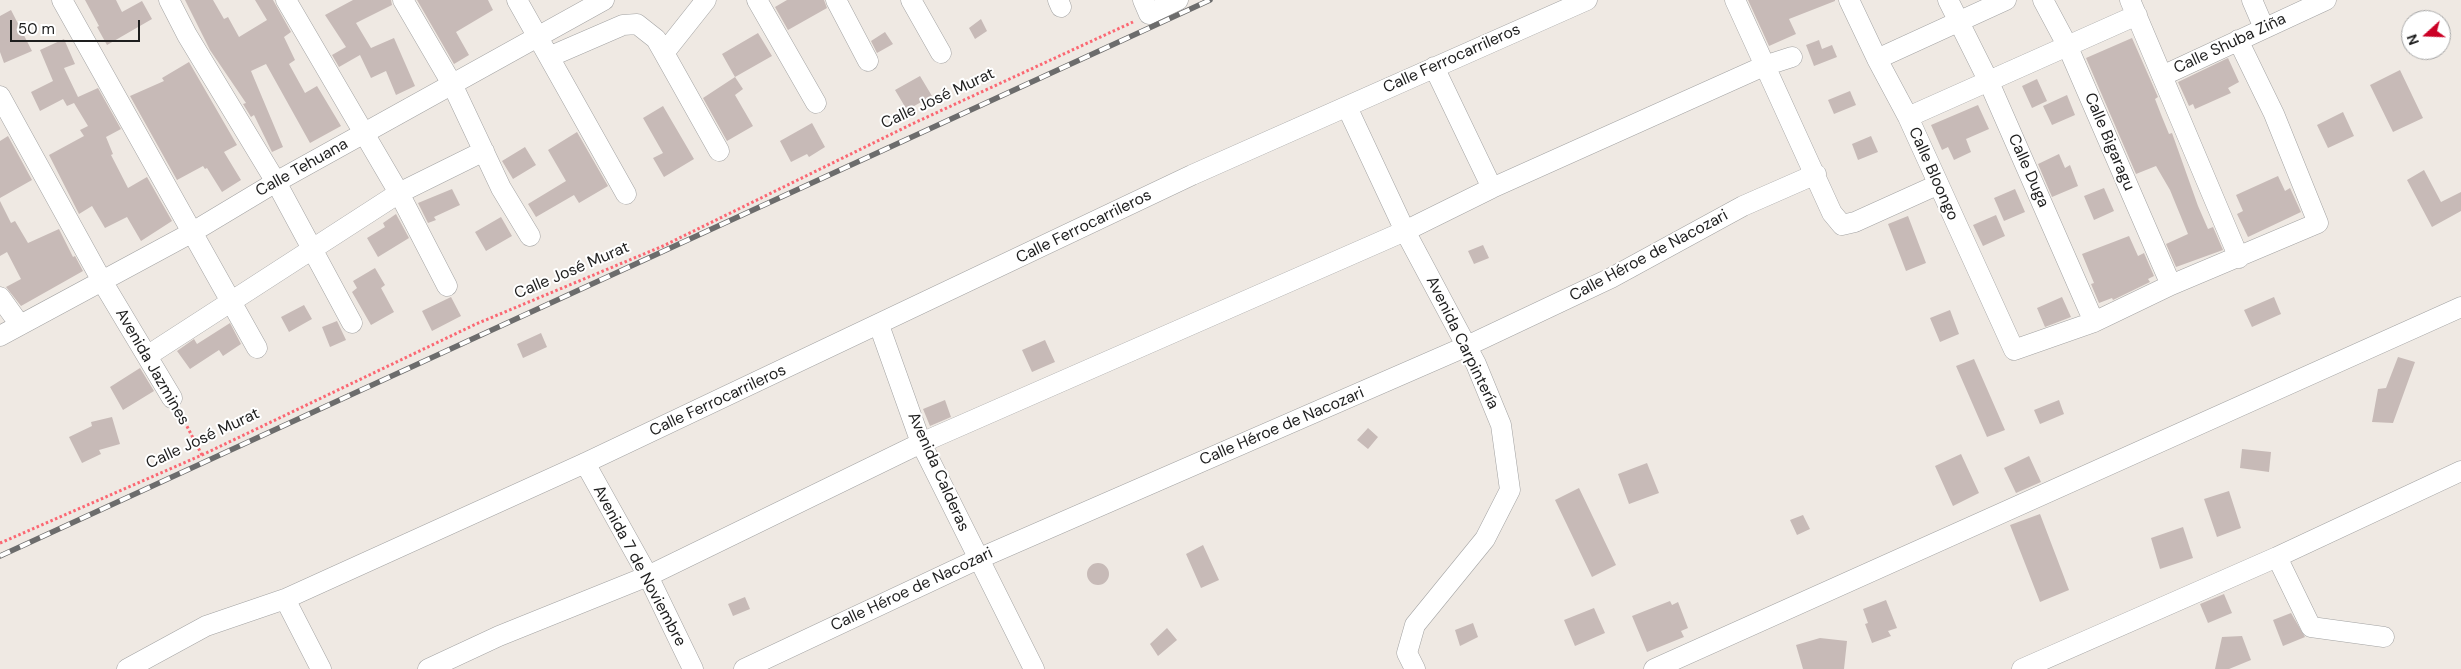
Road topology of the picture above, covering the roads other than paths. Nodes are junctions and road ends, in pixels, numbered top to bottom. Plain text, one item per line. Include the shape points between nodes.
1 (62, 0) edge
2 (169, 0) edge
3 (286, 0) edge
4 (403, 0) edge
5 (517, 0) edge
6 (604, 0) edge
7 (706, 0) edge
8 (757, 0) edge
9 (836, 0) edge
10 (911, 0) edge
11 (1178, 0) edge
12 (1587, 0) edge
13 (1735, 0) edge
14 (1849, 0) edge
15 (1948, 0) edge
16 (2006, 0) edge
17 (2043, 0) edge
18 (2252, 0) edge
19 (2326, 0) edge
20 (1146, 7) edge
21 (2133, 7) edge
22 (1959, 22) junction
23 (2264, 28) junction
24 (537, 38) junction
25 (2238, 40) junction
26 (2067, 45) junction
27 (664, 53) junction
28 (941, 54) dead end
29 (549, 57) junction
30 (1792, 57) dead end
31 (1877, 60) junction
32 (868, 61) dead end
33 (1764, 66) junction
34 (1434, 67) junction
35 (2162, 76) junction
36 (1988, 80) junction
37 (452, 84) junction
38 (0, 96) edge
39 (816, 103) dead end
40 (1347, 106) junction
41 (1908, 117) junction
42 (365, 133) junction
43 (719, 151) dead end
44 (484, 152) junction
45 (1816, 174) junction
46 (276, 182) junction
47 (1938, 185) junction
48 (1492, 188) junction
49 (399, 193) junction
50 (626, 194) dead end
51 (1405, 231) junction
52 (191, 233) junction
53 (530, 236) dead end
54 (312, 248) junction
55 (2239, 258) junction
56 (102, 281) junction
57 (2171, 285) junction
58 (447, 286) dead end
59 (0, 297) edge
60 (231, 301) junction
61 (2461, 308) edge
62 (2094, 322) junction
63 (352, 323) dead end
64 (20, 325) junction
65 (879, 325) junction
66 (0, 336) edge
67 (1467, 346) junction
68 (257, 348) dead end
69 (147, 356) junction
70 (172, 398) road end
71 (921, 443) junction
72 (585, 463) junction
73 (2461, 470) edge
74 (2277, 557) junction
75 (978, 559) junction
76 (648, 576) junction
77 (285, 600) junction
78 (2384, 637) dead end
79 (1411, 661) edge
80 (127, 669) edge
81 (321, 669) edge
82 (428, 669) edge
83 (693, 669) edge
84 (744, 669) edge
85 (1034, 669) edge
86 (1654, 669) edge
87 (2022, 669) edge

1 - 52 street
2 - 46 street
3 - 42 street
4 - 37 street
5 - 24 street
6 - 24 street, Calle Tehuana
7 - 27 street
8 - 39 street
9 - 32 street
10 - 28 street
11 - 20 street
12 - 34 street, Calle Ferrocarrileros
13 - 33 street
14 - 31 street, Calle Bloongo
15 - 22 street, Calle Duga
16 - 22 street
17 - 26 street, Calle Bigaragu
18 - 23 street
19 - 23 street, Calle Shuba Ziña
21 - 26 street
21 - 35 street
22 - 31 street
22 - 36 street, Calle Duga
23 - 25 street, Calle Shuba Ziña
24 - 29 street
24 - 37 street, Calle Tehuana
25 - 35 street, Calle Shuba Ziña
25 - 55 street via 2274,114 2318,223
26 - 36 street
26 - 57 street, Calle Bigaragu
27 - 29 street via 656,39 637,24 623,25
27 - 43 street
29 - 50 street
30 - 33 street
31 - 41 street, Calle Bloongo
33 - 45 street
33 - 48 street
34 - 40 street, Calle Ferrocarrileros
34 - 48 street
35 - 55 street
36 - 41 street
36 - 62 street, Calle Duga
37 - 42 street, Calle Tehuana
37 - 44 street
38 - 56 street, Avenida Jazmines
40 - 51 street, Avenida Carpintería
40 - 65 street, Calle Ferrocarrileros via 1192,175
41 - 47 street, Calle Bloongo
42 - 46 street, Calle Tehuana
42 - 49 street
44 - 49 street
44 - 53 street
45 - 47 street via 1832,213 1842,225
45 - 67 street, Calle Héroe de Nacozari via 1743,206 1611,278
46 - 52 street, Calle Tehuana
46 - 54 street
47 - 62 street, Calle Bloongo via 2014,350
48 - 51 street
49 - 54 street
49 - 58 street
51 - 67 street, Avenida Carpintería
51 - 71 street
52 - 56 street, Calle Tehuana
52 - 60 street
54 - 60 street
54 - 63 street
55 - 57 street
56 - 64 street, Calle Tehuana
56 - 69 street, Avenida Jazmines
57 - 62 street
59 - 64 street
60 - 68 street
60 - 69 street
61 - 86 street
64 - 66 street, Calle Tehuana
65 - 71 street, Avenida Calderas
65 - 72 street, Calle Ferrocarrileros
67 - 75 street, Calle Héroe de Nacozari
67 - 79 street, Avenida Carpintería via 1501,424 1510,490 1484,539 1415,625
69 - 70 street, Avenida Jazmines
71 - 75 street, Avenida Calderas
71 - 76 street
72 - 76 street, Avenida 7 de Noviembre
72 - 77 street, Calle Ferrocarrileros
73 - 74 street
74 - 78 street via 2311,627
74 - 87 street
75 - 84 street, Calle Héroe de Nacozari
75 - 85 street, Avenida Calderas
76 - 82 street via 499,636
76 - 83 street, Avenida 7 de Noviembre
77 - 80 street, Calle Ferrocarrileros via 206,626
77 - 81 street

